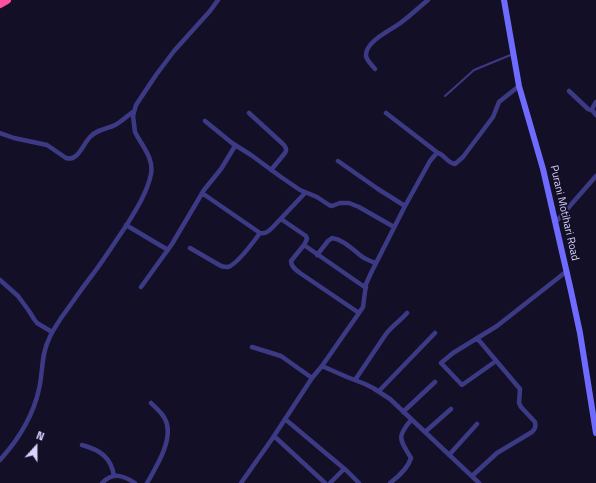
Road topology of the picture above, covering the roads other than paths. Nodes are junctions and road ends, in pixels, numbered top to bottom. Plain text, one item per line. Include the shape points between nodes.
1 (7, 0) edge
2 (218, 0) edge
3 (428, 0) edge
4 (504, 0) edge
5 (0, 4) edge
6 (513, 54) junction
7 (375, 69) dead end
8 (518, 86) junction
9 (569, 92) dead end
10 (445, 96) dead end
11 (596, 102) edge
12 (134, 111) junction
13 (249, 113) dead end
14 (386, 113) dead end
15 (594, 113) edge
16 (205, 121) dead end
17 (0, 133) edge
18 (235, 146) junction
19 (438, 153) junction
20 (338, 160) dead end
21 (271, 170) junction
22 (596, 176) edge
23 (202, 193) junction
24 (305, 193) junction
25 (405, 206) junction
26 (281, 219) junction
27 (555, 223) junction
28 (126, 225) junction
29 (394, 227) junction
30 (260, 233) junction
31 (304, 245) junction
32 (190, 248) dead end
33 (168, 250) junction
34 (317, 255) junction
35 (376, 263) junction
36 (567, 271) junction
37 (0, 280) edge
38 (141, 287) dead end
39 (366, 288) junction
40 (359, 313) junction
41 (407, 313) dead end
42 (52, 332) junction
43 (435, 333) dead end
44 (476, 338) junction
45 (252, 347) dead end
46 (496, 361) junction
47 (322, 366) junction
48 (312, 378) junction
49 (354, 380) junction
50 (434, 382) dead end
51 (379, 391) junction
52 (151, 403) dead end
53 (451, 409) dead end
54 (403, 412) junction
55 (285, 419) junction
56 (411, 420) junction
57 (477, 424) dead end
58 (424, 432) junction
59 (596, 433) edge
60 (274, 436) junction
61 (82, 445) dead end
62 (449, 455) junction
63 (0, 460) edge
64 (344, 469) junction
65 (114, 476) junction
66 (472, 476) junction
67 (102, 483) edge
68 (136, 483) edge
69 (147, 483) edge
70 (241, 483) edge
71 (325, 483) edge
72 (330, 483) edge
73 (359, 483) edge
74 (390, 483) edge
75 (479, 483) edge

1 - 5 highway
2 - 12 street via 163,66
3 - 7 street via 372,44 366,56
4 - 6 main road, Purani Motihari Road
6 - 8 main road, Purani Motihari Road
6 - 10 lane via 474,70
8 - 19 street via 499,102 493,117 458,162 448,162
8 - 27 main road, Purani Motihari Road via 543,169
9 - 15 street
11 - 15 street via 593,107
12 - 17 street via 113,126 96,131 78,154 68,159 47,145
12 - 28 street via 135,132 152,167 143,196
13 - 21 street via 286,148
14 - 19 street
16 - 18 street
18 - 21 street
18 - 23 street
19 - 25 street via 430,161
20 - 25 street
21 - 24 street
22 - 27 street
23 - 30 street
23 - 33 street
24 - 26 street
24 - 29 street via 332,206 340,203 359,207
25 - 29 street
26 - 30 street via 270,231
26 - 31 street via 306,236
27 - 36 main road, Purani Motihari Road
28 - 33 street
28 - 42 street
29 - 35 street
30 - 32 street via 235,262 226,267
31 - 34 street
31 - 40 street via 291,262 292,266
33 - 38 street
34 - 35 street via 330,238 335,238
34 - 39 street
35 - 39 street
36 - 44 street via 497,326
36 - 59 main road, Purani Motihari Road
37 - 42 street via 18,296 34,320
39 - 40 street
40 - 47 street
41 - 49 street via 386,334
42 - 63 street via 45,348 39,391 28,420 22,433
43 - 51 street
44 - 46 street
44 - 46 street via 441,363 462,385
45 - 48 street via 281,356
46 - 66 street via 520,389 518,403 535,422 535,428 528,435 497,453
47 - 48 street
47 - 49 street
48 - 55 street
49 - 51 street
50 - 54 street
51 - 54 street
52 - 69 street via 165,419 168,434 162,454
53 - 58 street
54 - 56 street
55 - 60 street
55 - 64 street
56 - 58 street
56 - 74 street via 403,429 401,437 411,458 410,462
57 - 62 street
58 - 62 street
60 - 70 street
60 - 71 street
61 - 65 street via 103,454 110,462
62 - 66 street
64 - 72 street
64 - 73 street
65 - 67 street
65 - 68 street
66 - 75 street

